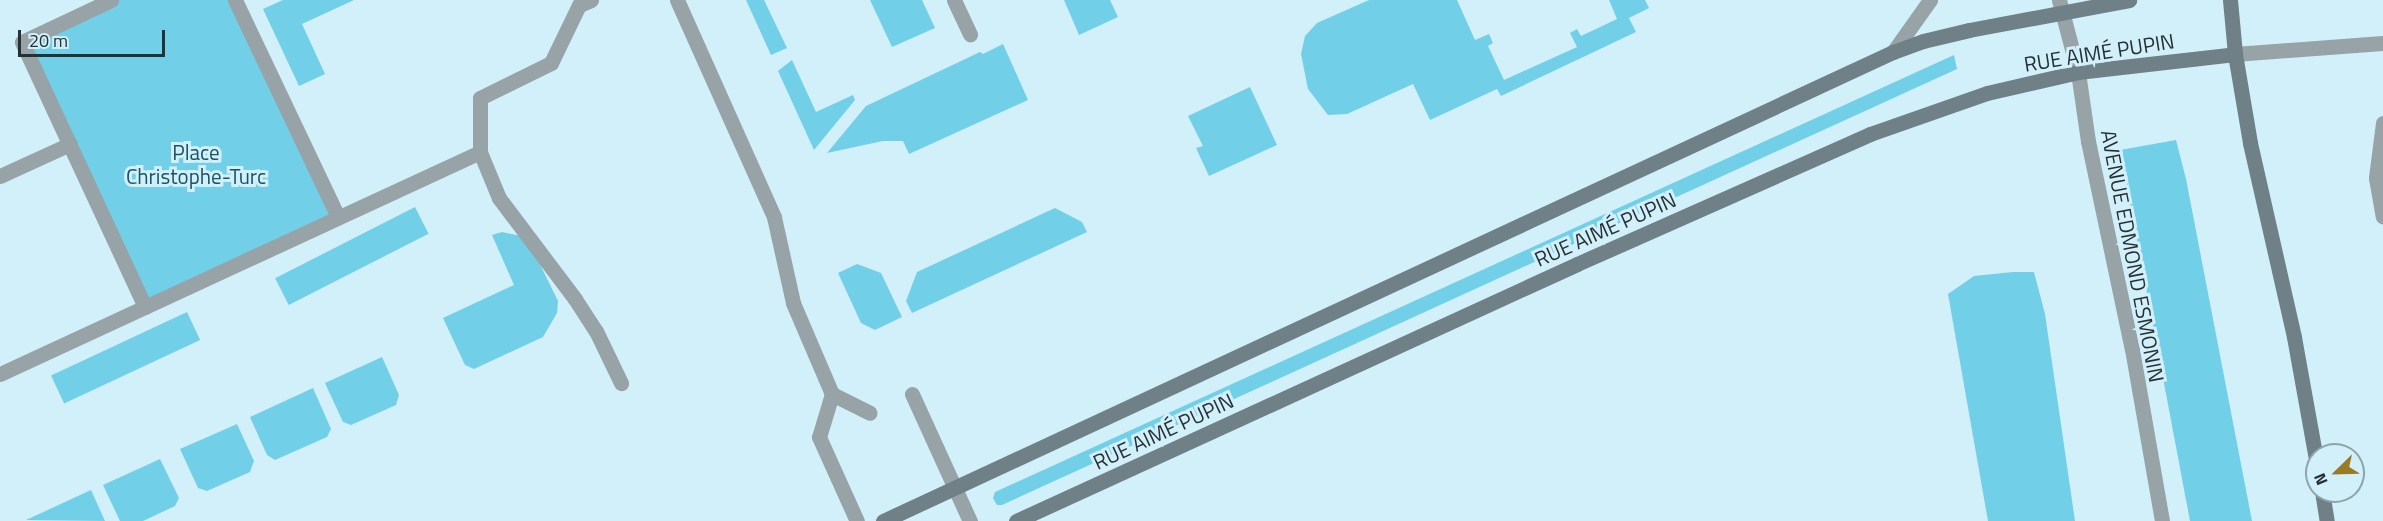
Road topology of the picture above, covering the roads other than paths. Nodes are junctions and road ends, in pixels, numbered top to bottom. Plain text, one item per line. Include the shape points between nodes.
1 (111, 0) edge
2 (235, 0) edge
3 (591, 0) edge
4 (677, 0) edge
5 (954, 0) edge
6 (1930, 0) edge
7 (2129, 0) edge
8 (2230, 0) edge
9 (2060, 5) edge
10 (970, 35) dead end
11 (2383, 43) edge
12 (1893, 52) junction
13 (2235, 54) junction
14 (2078, 72) junction
15 (2383, 123) edge
16 (70, 144) junction
17 (480, 152) junction
18 (0, 176) edge
19 (2383, 216) edge
20 (338, 217) junction
21 (145, 307) junction
22 (0, 374) edge
23 (621, 383) dead end
24 (832, 394) junction
25 (912, 394) dead end
26 (870, 413) dead end
27 (2313, 443) edge
28 (955, 488) junction
29 (2324, 503) edge
30 (857, 521) edge
31 (883, 521) edge
32 (970, 521) edge
33 (1016, 521) edge
34 (2162, 521) edge
35 (2327, 521) edge

1 - 16 street via 22,42
2 - 20 street
3 - 17 street via 579,6 551,63 480,98
4 - 24 street via 774,217 793,303
5 - 10 street
6 - 12 street, RUE AIMÉ PUPIN
7 - 9 street, RUE AIMÉ PUPIN
8 - 13 street
9 - 12 street, RUE AIMÉ PUPIN
9 - 14 street, AVENUE EDMOND ESMONIN
11 - 13 street
12 - 28 street, RUE AIMÉ PUPIN
13 - 14 street, RUE AIMÉ PUPIN
13 - 27 street
14 - 33 street, RUE AIMÉ PUPIN via 1987,93 1870,134
14 - 34 street, AVENUE EDMOND ESMONIN
15 - 19 street via 2376,178
16 - 18 street
16 - 21 street
17 - 20 street
17 - 23 street via 499,198 576,299
20 - 21 street
21 - 22 street
24 - 26 street
24 - 30 street via 819,437
25 - 28 street
28 - 31 street, RUE AIMÉ PUPIN
28 - 32 street
29 - 35 street

